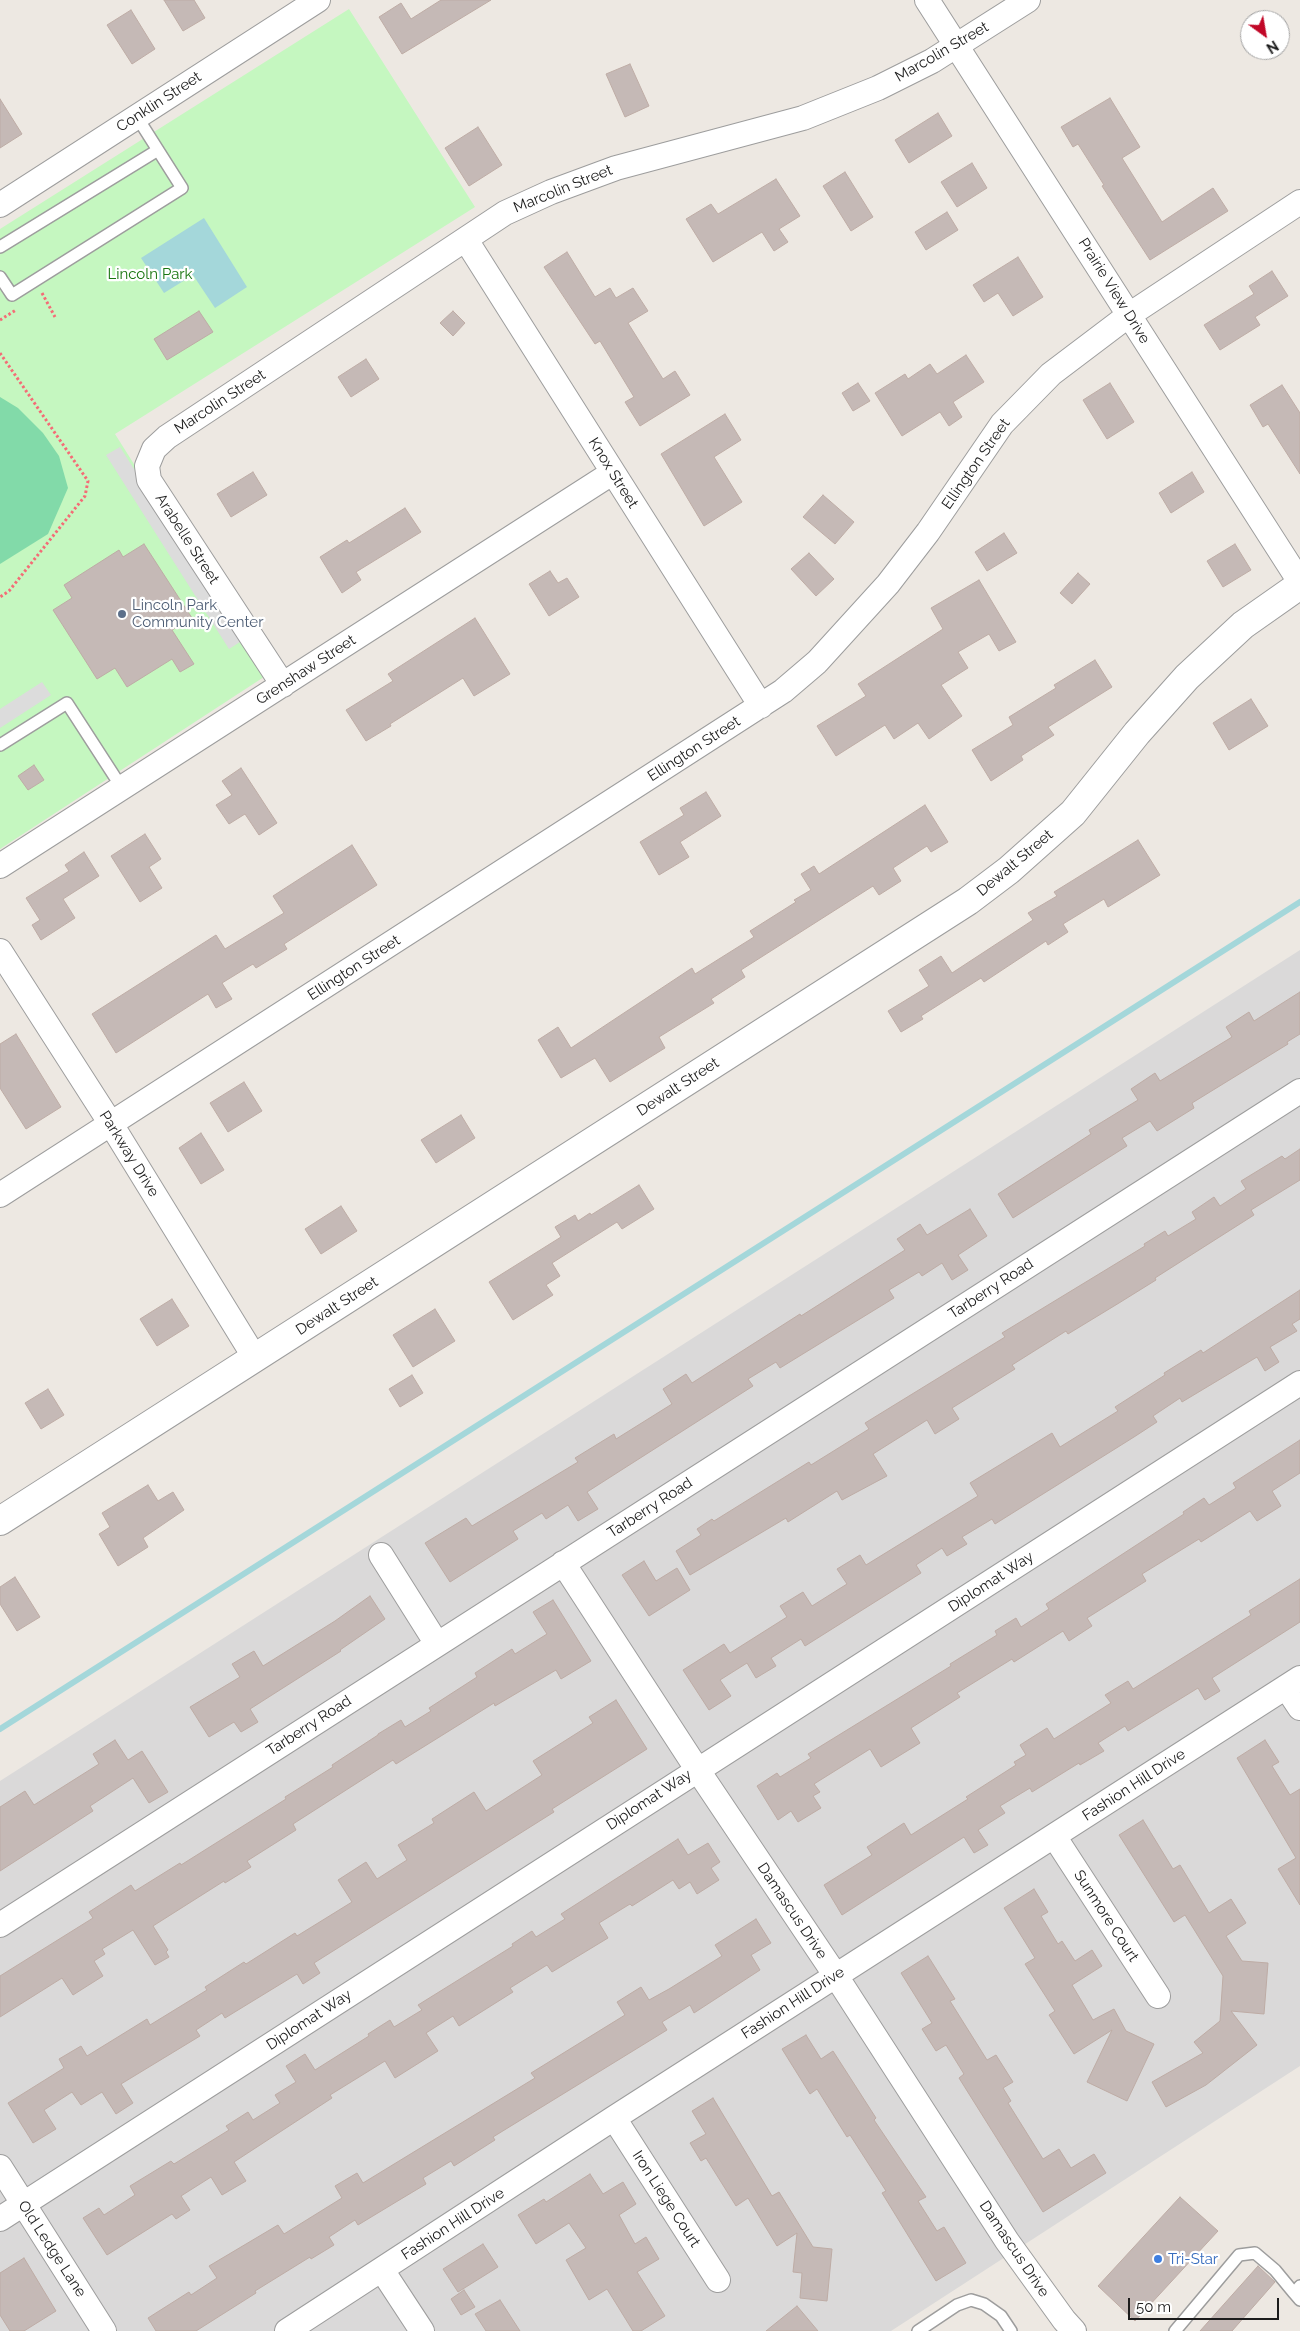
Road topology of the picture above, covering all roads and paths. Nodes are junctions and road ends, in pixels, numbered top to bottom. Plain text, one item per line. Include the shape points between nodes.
1 (318, 0) edge
2 (928, 0) edge
3 (1028, 0) edge
4 (957, 46) junction
5 (137, 117) junction
6 (158, 150) junction
7 (1300, 202) edge
8 (0, 205) edge
9 (466, 240) junction
10 (0, 247) edge
11 (0, 277) edge
12 (34, 281) junction
13 (1129, 314) junction
14 (55, 316) dead end
15 (0, 353) edge
16 (147, 466) joint
17 (612, 473) junction
18 (1300, 584) edge
19 (0, 597) edge
20 (283, 685) junction
21 (761, 706) junction
22 (0, 745) edge
23 (122, 788) junction
24 (0, 866) edge
25 (0, 951) edge
26 (1300, 1091) edge
27 (111, 1124) junction
28 (0, 1195) edge
29 (255, 1358) junction
30 (1300, 1383) edge
31 (0, 1521) edge
32 (381, 1555) dead end
33 (564, 1563) junction
34 (437, 1644) junction
35 (1293, 1682) edge
36 (1300, 1708) edge
37 (697, 1770) junction
38 (1054, 1836) junction
39 (0, 1925) edge
40 (836, 1976) junction
41 (1158, 1996) dead end
42 (614, 2118) junction
43 (0, 2167) edge
44 (23, 2205) junction
45 (0, 2219) edge
46 (382, 2270) junction
47 (718, 2280) dead end
48 (1298, 2293) edge
49 (104, 2331) edge
50 (287, 2331) edge
51 (422, 2331) edge
52 (918, 2331) edge
53 (1011, 2331) edge
54 (1074, 2331) edge
55 (1175, 2331) edge

1 - 5 street, Conklin Street
2 - 4 street, Prairie View Drive
3 - 4 street, Marcolin Street
4 - 9 street, Marcolin Street via 878,88 803,118 616,168 551,192 505,213
4 - 13 street, Prairie View Drive
5 - 6 lane
5 - 8 street, Conklin Street
6 - 10 lane
6 - 12 lane via 182,188
7 - 13 street, Ellington Street
9 - 16 street, Marcolin Street via 167,437 154,449
9 - 17 street, Knox Street
11 - 12 lane via 12,295
12 - 14 path
13 - 18 street, Prairie View Drive
13 - 21 street, Ellington Street via 1051,374 1002,424 928,532 875,598 817,662
15 - 19 path via 88,482 84,496 9,591
16 - 20 street, Arabelle Street via 149,480
17 - 20 street, Grenshaw Street
17 - 21 street, Knox Street
18 - 29 street, Dewalt Street via 1243,625 1187,677 1073,813 1009,870 968,901
20 - 23 street, Grenshaw Street
21 - 27 street, Ellington Street
22 - 23 lane via 67,703
23 - 24 street, Grenshaw Street
25 - 27 street, Parkway Drive
26 - 33 street, Tarberry Road
27 - 28 street, Ellington Street
27 - 29 street, Parkway Drive
29 - 31 street, Dewalt Street
30 - 37 street, Diplomat Way
32 - 34 street
33 - 34 street, Tarberry Road
33 - 37 street, Damascus Drive
34 - 39 street, Tarberry Road
35 - 36 street
35 - 38 street, Fashion Hill Drive
37 - 40 street, Damascus Drive
37 - 44 street, Diplomat Way
38 - 40 street, Fashion Hill Drive
38 - 41 street, Sunmore Court
40 - 42 street, Fashion Hill Drive
40 - 54 street, Damascus Drive via 1007,2241
42 - 46 street, Fashion Hill Drive
42 - 47 street, Iron Liege Court
43 - 44 street, Old Ledge Lane
44 - 45 street, Diplomat Way
44 - 49 street, Old Ledge Lane
46 - 50 street, Fashion Hill Drive
46 - 51 street
48 - 55 lane via 1255,2253 1239,2255
52 - 53 lane via 957,2305 971,2300 984,2304 1001,2316

